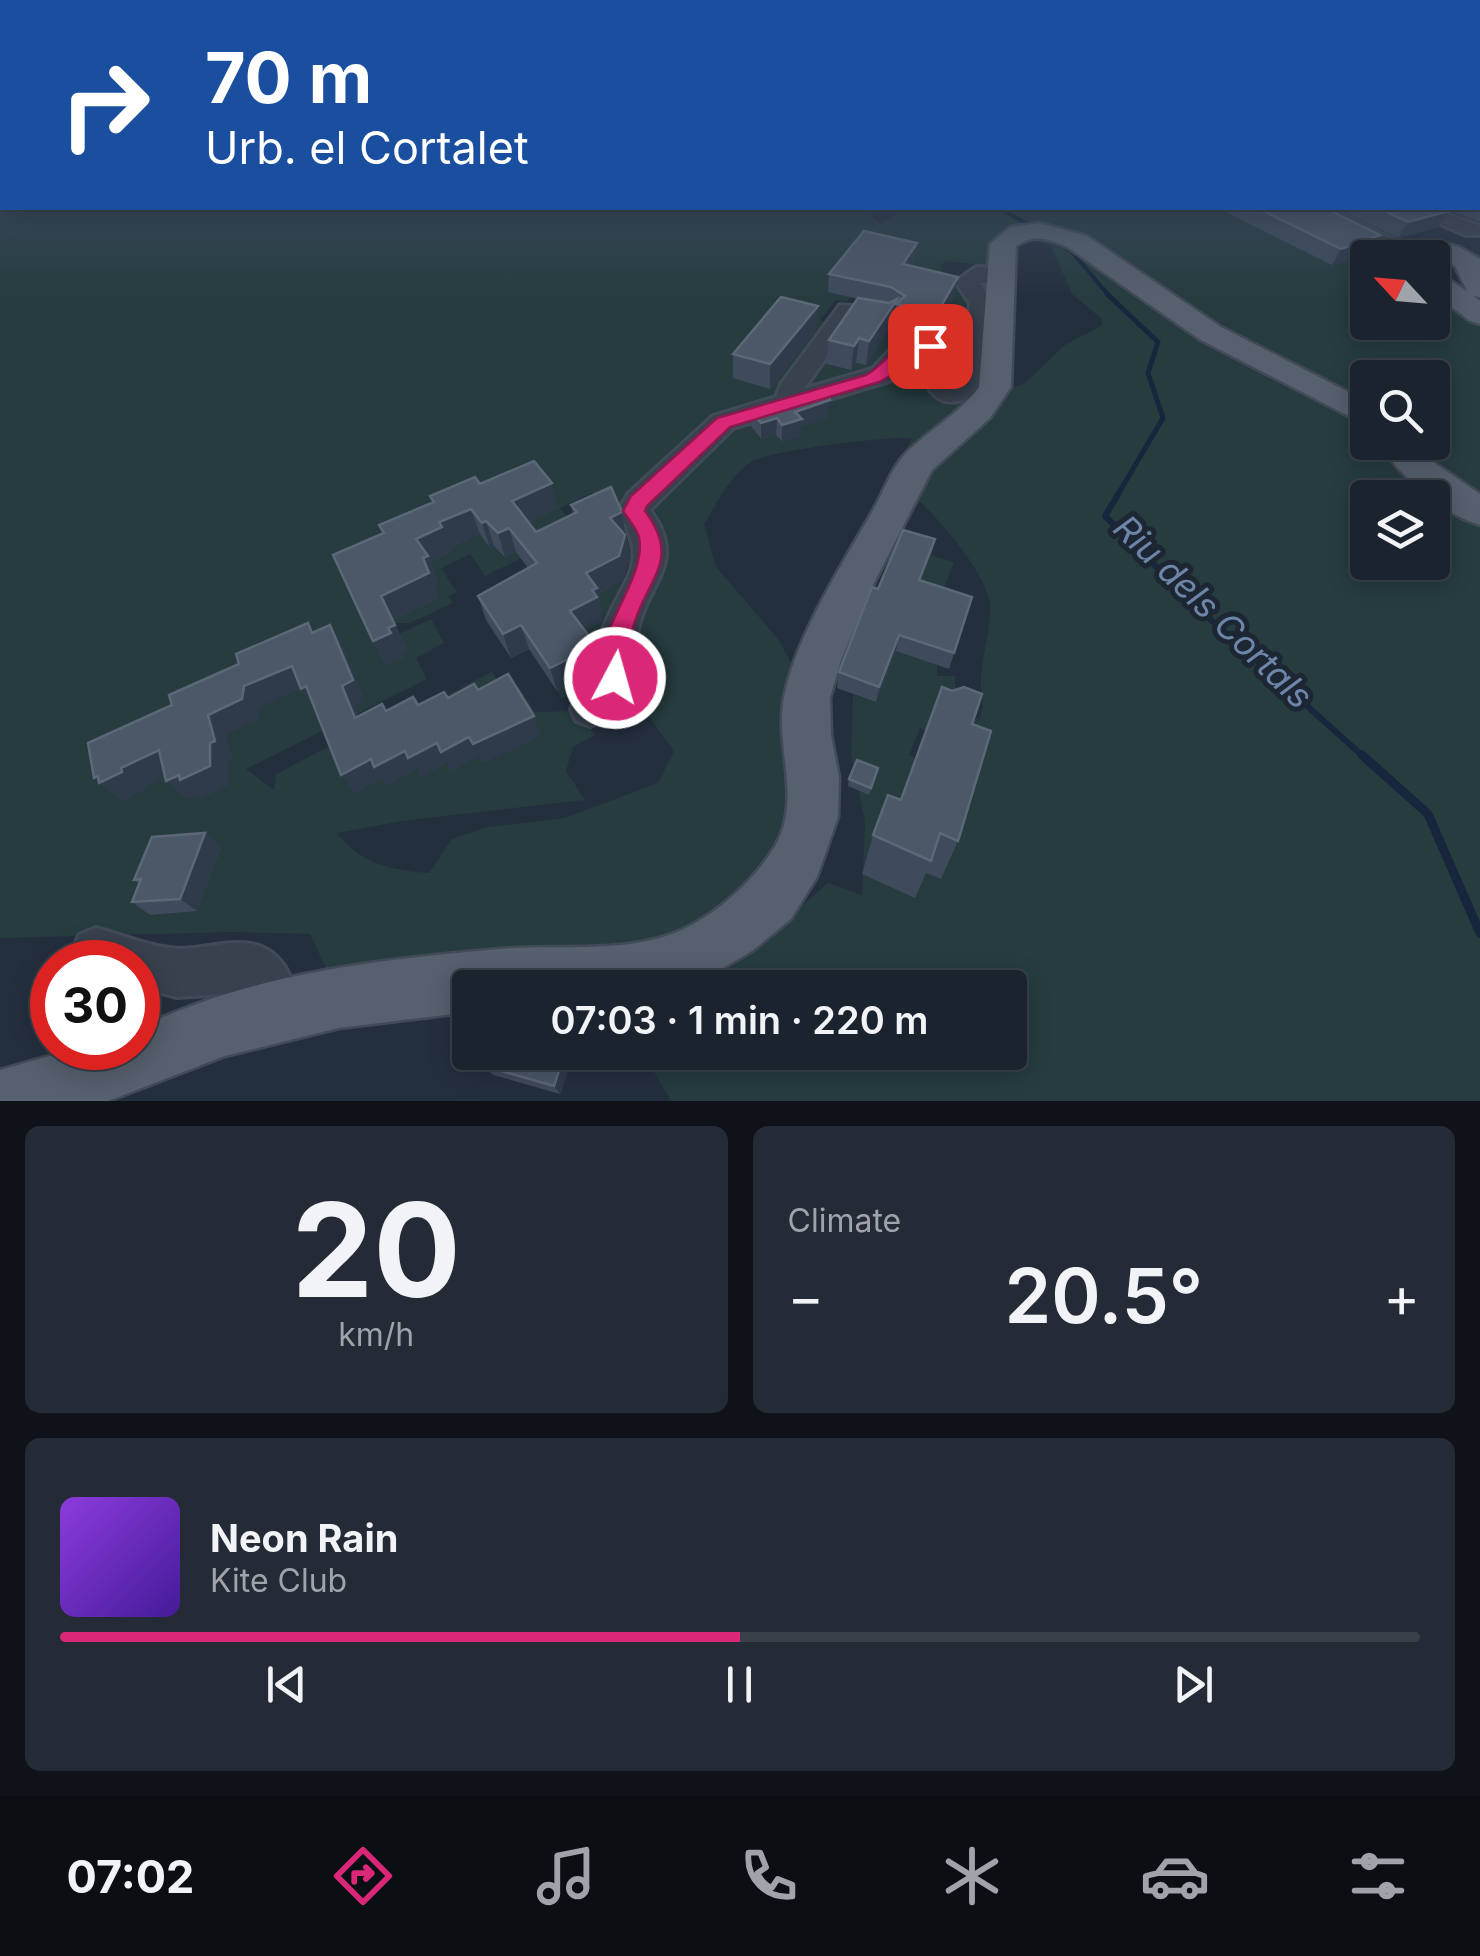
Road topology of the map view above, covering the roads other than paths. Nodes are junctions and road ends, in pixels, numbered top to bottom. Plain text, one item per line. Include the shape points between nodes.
1 (1319, 210) edge
2 (1418, 210) edge
3 (1473, 231) dead end
4 (1376, 240) edge
5 (1027, 246) junction
6 (1450, 254) edge
7 (1480, 289) edge
8 (1450, 292) edge
9 (1480, 315) edge
10 (886, 316) edge
11 (792, 401) junction
12 (1350, 406) edge
13 (1411, 460) edge
14 (1480, 512) edge
15 (590, 709) dead end
16 (160, 969) edge
17 (270, 1014) junction
18 (3, 1101) edge

1 - 4 street
2 - 3 street
5 - 11 street via 967,279 982,303 974,377 966,391 945,393 950,356 915,344 881,375
5 - 12 main road via 1078,242 1210,332
5 - 17 main road via 995,387 978,411 917,463 819,660 807,698 812,817 798,858 771,898 682,961 643,972 446,983
6 - 7 main road via 1471,265
8 - 9 main road
10 - 11 street via 848,310 794,384
11 - 15 street via 724,422 639,501 634,511 650,534 650,565 620,630 608,699
13 - 14 main road
16 - 17 street via 250,968 270,986
17 - 18 main road

